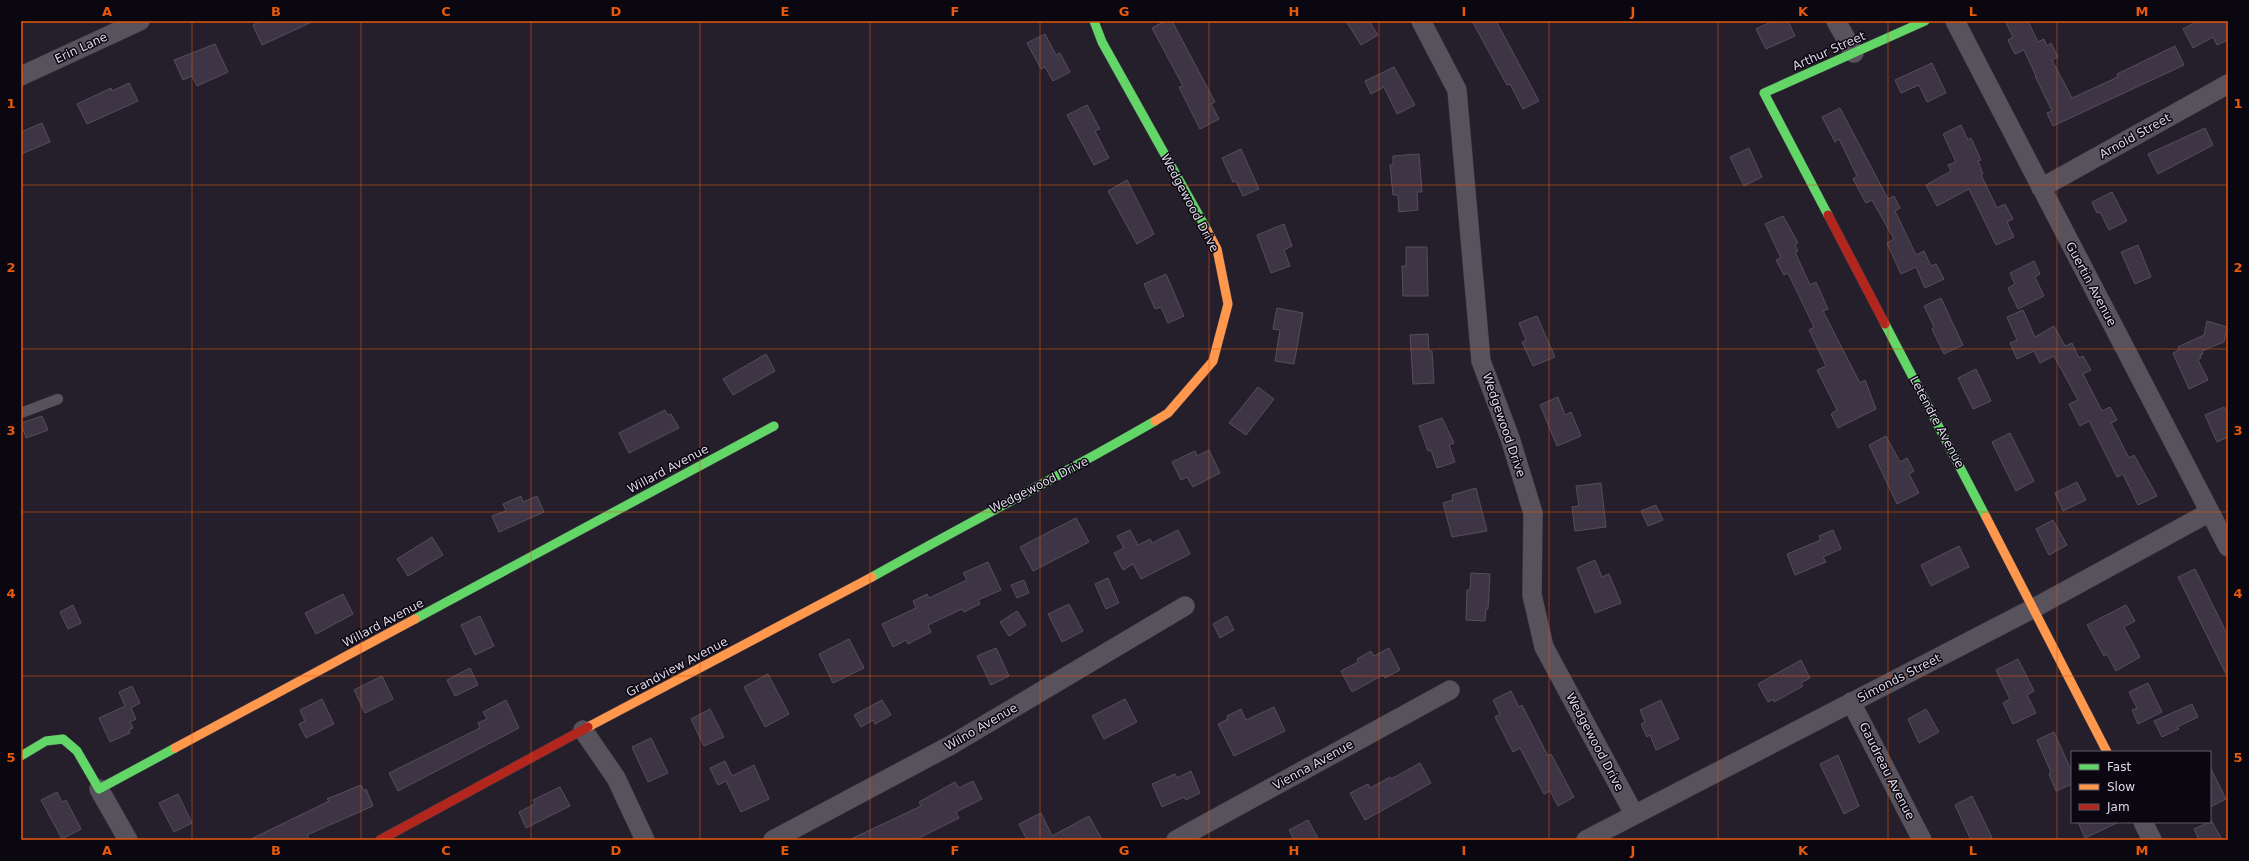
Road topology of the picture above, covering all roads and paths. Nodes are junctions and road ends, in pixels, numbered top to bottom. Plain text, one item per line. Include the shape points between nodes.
1 (140, 21) edge
2 (1094, 21) edge
3 (1421, 21) edge
4 (1836, 21) edge
5 (1926, 21) edge
6 (1955, 21) edge
7 (1854, 53) junction
8 (21, 76) edge
9 (2228, 84) edge
10 (1764, 93) joint
11 (2041, 188) junction
12 (58, 400) dead end
13 (21, 413) edge
14 (774, 426) dead end
15 (2210, 512) junction
16 (984, 514) joint
17 (2228, 547) edge
18 (1186, 606) dead end
19 (2034, 608) junction
20 (1450, 690) dead end
21 (1851, 702) junction
22 (583, 730) junction
23 (2106, 751) edge
24 (21, 756) edge
25 (99, 789) junction
26 (1634, 814) junction
27 (2144, 823) edge
28 (128, 840) edge
29 (380, 840) edge
30 (645, 840) edge
31 (773, 840) edge
32 (1176, 840) edge
33 (1586, 840) edge
34 (1922, 840) edge
35 (2152, 840) edge

1 - 8 street, Erin Lane
2 - 16 street, Wedgewood Drive via 1102,42 1217,249 1228,304 1213,361 1168,413 1078,466
3 - 26 street, Wedgewood Drive via 1457,90 1481,361 1510,438 1533,513 1532,595 1544,647
4 - 7 street
5 - 7 street, Arthur Street
6 - 11 street, Guertin Avenue
7 - 10 street, Arthur Street
9 - 11 street, Arnold Street
10 - 19 street, Letendre Avenue
11 - 15 street, Guertin Avenue
12 - 13 lane
14 - 25 street, Willard Avenue
15 - 17 street, Guertin Avenue
15 - 19 street, Simonds Street
16 - 22 street, Grandview Avenue via 860,584
18 - 31 street, Wilno Avenue via 952,745
19 - 21 street, Simonds Street
19 - 23 street, Letendre Avenue
20 - 32 street, Vienna Avenue
21 - 26 street, Simonds Street
21 - 34 street, Gaudreau Avenue
22 - 29 street, Grandview Avenue
22 - 30 street via 616,778
24 - 25 street via 46,741 63,738 77,751
25 - 28 street
26 - 33 street, Simonds Street
27 - 35 street

